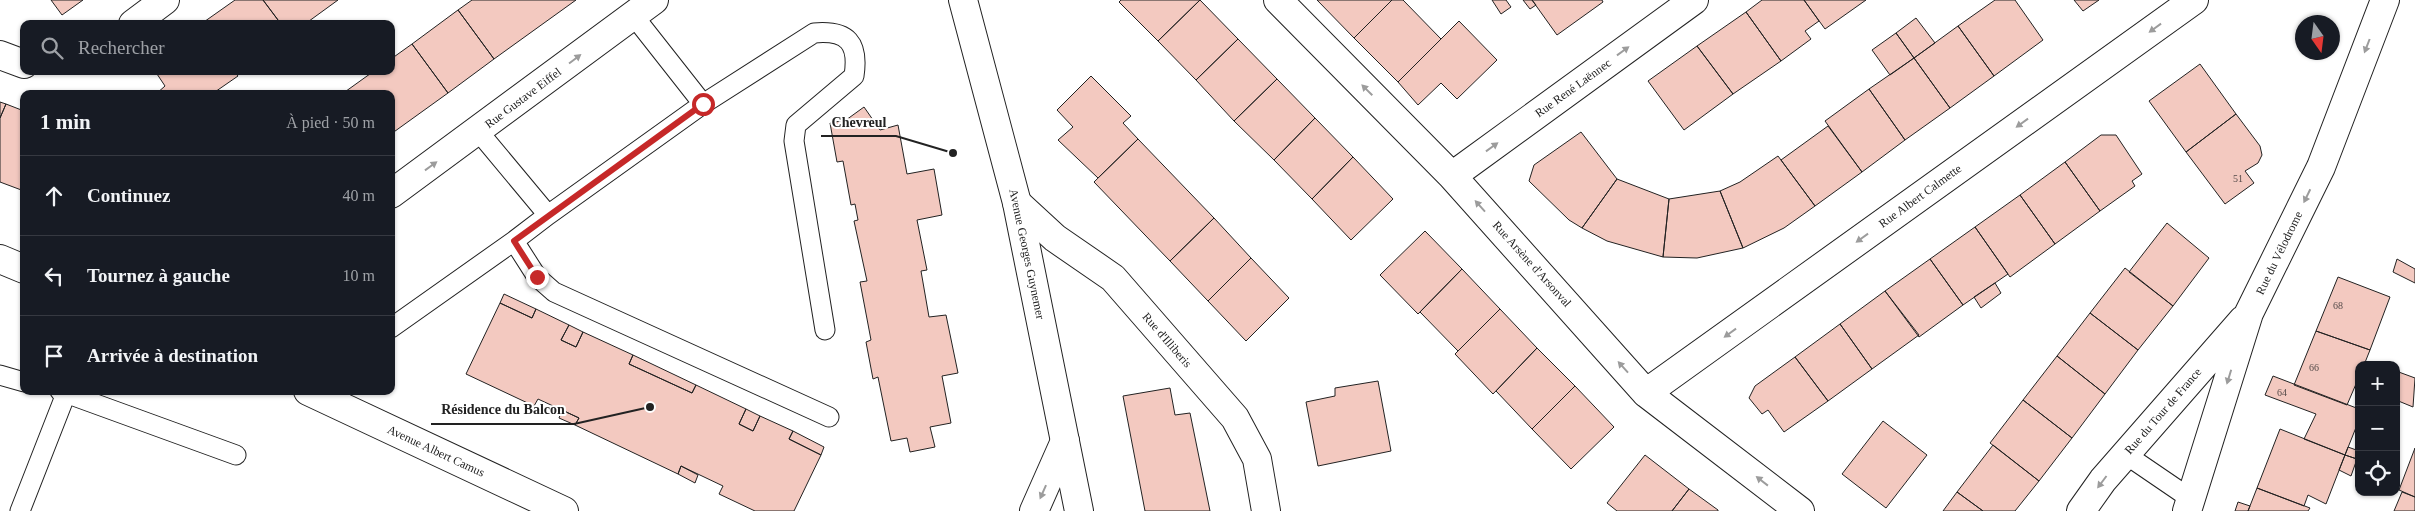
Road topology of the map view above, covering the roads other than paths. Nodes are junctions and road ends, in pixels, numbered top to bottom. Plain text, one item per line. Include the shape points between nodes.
1 (164, 0) edge
2 (964, 0) edge
3 (1278, 0) edge
4 (1694, 0) edge
5 (2194, 0) edge
6 (2384, 0) edge
7 (644, 8) edge
8 (138, 20) edge
9 (0, 56) edge
10 (20, 63) edge
11 (703, 104) junction
12 (478, 132) junction
13 (1452, 176) junction
14 (395, 191) edge
15 (1017, 203) junction
16 (548, 216) junction
17 (514, 241) junction
18 (0, 259) edge
19 (20, 267) edge
20 (2249, 313) junction
21 (395, 325) edge
22 (825, 330) dead end
23 (0, 375) edge
24 (20, 381) edge
25 (1646, 392) junction
26 (64, 395) edge
27 (73, 395) edge
28 (317, 395) edge
29 (829, 417) dead end
30 (1065, 441) junction
31 (2125, 454) junction
32 (236, 455) dead end
33 (2189, 505) edge
34 (20, 511) edge
35 (564, 511) edge
36 (1034, 511) edge
37 (1079, 511) edge
38 (1266, 511) edge
39 (1800, 511) edge
40 (2081, 511) edge

1 - 8 street
2 - 15 street, Avenue Georges Guynemer
13 -> 3 street, Rue Arsène d'Arsonval
13 -> 4 street, Rue René Laënnec
5 -> 25 street, Rue Albert Calmette
6 -> 20 street, Rue du Vélodrome via 2321,167
7 - 11 lane
12 -> 7 street, Rue Gustave Eiffel
9 - 10 street
11 - 16 lane
11 - 22 lane via 814,33 831,32 847,39 857,57 854,76 796,125 794,141
14 -> 12 street, Rue Gustave Eiffel
12 - 16 lane
25 -> 13 street, Rue Arsène d'Arsonval
15 - 30 street, Avenue Georges Guynemer
15 - 38 street, Rue d'Illiberis via 1056,238 1113,278 1235,418 1258,459
16 - 17 lane
17 - 21 lane
17 - 29 lane via 537,277 554,292
18 - 19 street
20 - 31 street, Rue du Tour de France
20 -> 33 street, Rue du Vélodrome
23 - 24 lane
39 -> 25 street, Rue Arsène d'Arsonval
26 - 34 lane
27 - 32 lane
28 - 35 street, Avenue Albert Camus
30 -> 36 street
30 - 37 street, Avenue Georges Guynemer
31 - 33 lane
31 -> 40 street, Rue du Tour de France

